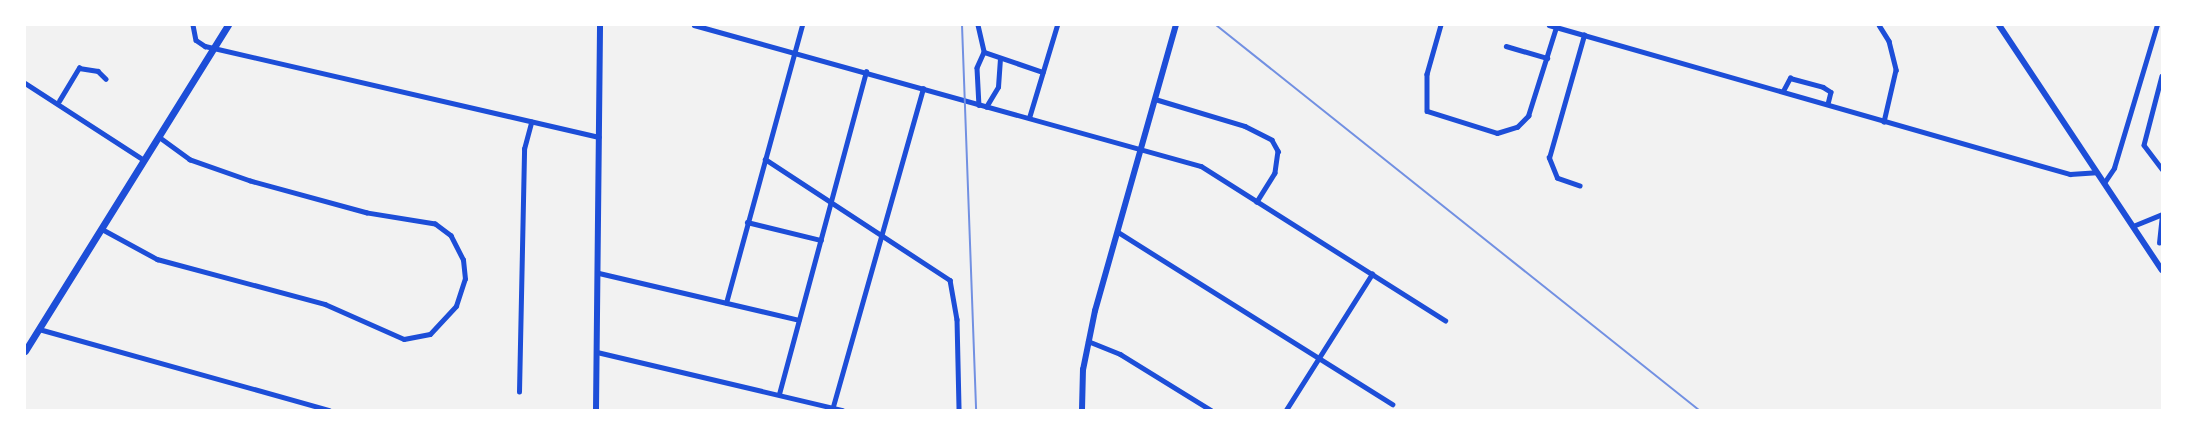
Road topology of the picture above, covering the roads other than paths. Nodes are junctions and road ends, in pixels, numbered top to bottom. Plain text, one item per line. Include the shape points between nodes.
1 (193, 25) edge
2 (228, 25) edge
3 (600, 25) edge
4 (694, 25) edge
5 (802, 25) edge
6 (978, 25) edge
7 (1057, 25) edge
8 (1176, 25) edge
9 (1441, 25) edge
10 (1548, 25) edge
11 (1879, 25) edge
12 (1999, 25) edge
13 (2157, 25) edge
14 (1556, 27) junction
15 (1584, 35) junction
16 (1506, 46) dead end
17 (214, 48) junction
18 (794, 52) junction
19 (984, 52) junction
20 (1547, 58) junction
21 (1000, 59) junction
22 (866, 72) junction
23 (1043, 72) junction
24 (2162, 76) edge
25 (106, 80) dead end
26 (25, 83) edge
27 (923, 89) junction
28 (1783, 91) junction
29 (1155, 99) junction
30 (59, 101) junction
31 (979, 104) junction
32 (1828, 104) junction
33 (986, 107) junction
34 (1030, 118) junction
35 (531, 122) junction
36 (1884, 122) junction
37 (158, 137) junction
38 (599, 137) junction
39 (1141, 150) junction
40 (765, 158) junction
41 (144, 160) junction
42 (2162, 169) edge
43 (2096, 172) junction
44 (2104, 183) junction
45 (1580, 186) dead end
46 (831, 202) junction
47 (1257, 202) junction
48 (2162, 215) edge
49 (747, 222) junction
50 (2133, 226) junction
51 (102, 229) junction
52 (1118, 232) junction
53 (883, 233) junction
54 (821, 240) junction
55 (2161, 243) edge
56 (2148, 249) junction
57 (2162, 270) edge
58 (599, 273) junction
59 (1372, 274) junction
60 (726, 303) junction
61 (799, 320) junction
62 (1446, 320) dead end
63 (39, 329) junction
64 (1088, 341) junction
65 (25, 351) edge
66 (598, 352) junction
67 (1319, 355) junction
68 (519, 392) dead end
69 (779, 394) junction
70 (1392, 404) dead end
71 (832, 409) edge
72 (329, 410) edge
73 (596, 410) edge
74 (842, 410) edge
75 (959, 410) edge
76 (1082, 410) edge
77 (1211, 410) edge
78 (1286, 410) edge

1 - 17 street via 196,40
2 - 17 main road
3 - 38 main road
4 - 18 street
5 - 18 street
6 - 19 street
7 - 23 street
8 - 29 street
9 - 20 street via 1425,85 1427,111 1438,118 1498,132 1517,127 1533,107
10 - 14 street
11 - 36 street via 1889,42 1896,70
12 - 43 main road
13 - 44 street via 2114,168
14 - 15 street
14 - 20 street
15 - 28 street
15 - 45 street via 1549,158 1557,178
16 - 20 street
17 - 35 street
17 - 37 main road
18 - 22 street
18 - 40 street
19 - 21 street
19 - 31 street via 977,68
21 - 23 street
21 - 33 street via 998,87
22 - 27 street
22 - 46 street
23 - 34 street
24 - 42 street via 2144,145
25 - 30 street via 98,71 79,68
26 - 30 street
27 - 31 street
27 - 53 street
28 - 32 street
28 - 32 street via 1790,78 1823,87 1831,92
29 - 39 street
29 - 47 street via 1245,126 1272,140 1278,151 1275,173
30 - 41 street
31 - 33 street
32 - 36 street
33 - 34 street
34 - 39 street
35 - 38 street
35 - 68 street via 524,149
36 - 43 street via 2070,174
37 - 41 main road
37 - 51 street via 190,160 250,181 367,213 435,224 448,233 459,251 465,274 462,292 438,329 422,338 404,339 325,304 157,258
38 - 58 main road
39 - 47 street via 1201,166
39 - 52 street
40 - 46 street
40 - 49 street
41 - 51 main road
43 - 44 main road
44 - 50 main road
46 - 53 street
46 - 54 street
47 - 59 street
48 - 50 street
48 - 55 street
49 - 54 street
49 - 60 street
50 - 56 main road
51 - 63 main road
52 - 64 street
52 - 67 street
53 - 71 street
53 - 75 street via 942,273 955,294
54 - 61 street
55 - 56 street
56 - 57 main road
58 - 60 street
58 - 66 main road
59 - 62 street
59 - 67 street
60 - 61 street
61 - 69 street
63 - 65 main road
63 - 72 street
64 - 76 street
64 - 77 street via 1120,354
66 - 69 street
66 - 73 main road
67 - 70 street
67 - 78 street
69 - 71 street
71 - 74 street

